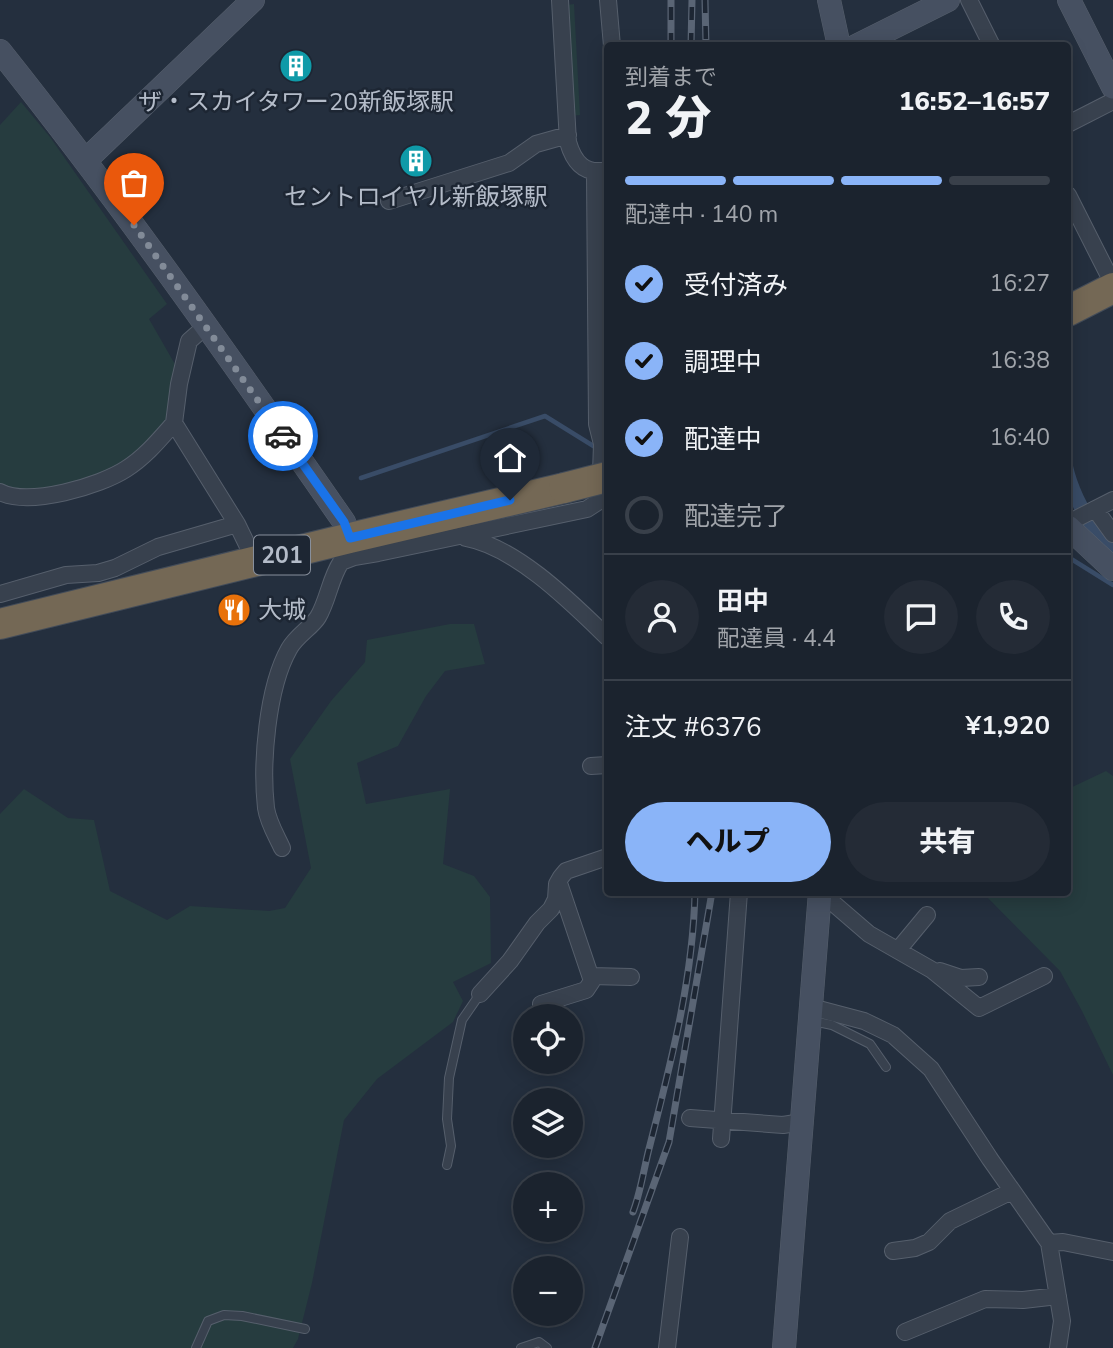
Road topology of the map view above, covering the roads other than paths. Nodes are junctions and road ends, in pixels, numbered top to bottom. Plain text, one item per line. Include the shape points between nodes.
1 (253, 0) edge
2 (560, 0) edge
3 (608, 0) edge
4 (829, 0) edge
5 (948, 0) edge
6 (970, 0) edge
7 (1069, 0) edge
8 (612, 42) edge
9 (838, 42) edge
10 (864, 42) edge
11 (990, 42) edge
12 (0, 51) edge
13 (1113, 87) edge
14 (1113, 101) edge
15 (1071, 122) edge
16 (568, 135) junction
17 (86, 160) junction
18 (601, 171) edge
19 (389, 201) dead end
20 (1071, 201) edge
21 (1113, 286) edge
22 (1071, 310) edge
23 (206, 326) junction
24 (174, 424) junction
25 (604, 475) edge
26 (604, 491) edge
27 (0, 492) edge
28 (604, 492) edge
29 (1113, 500) edge
30 (1094, 510) junction
31 (1071, 522) edge
32 (237, 524) junction
33 (1071, 524) edge
34 (1113, 534) edge
35 (460, 537) junction
36 (352, 547) junction
37 (255, 561) junction
38 (1113, 569) edge
39 (0, 594) edge
40 (0, 624) edge
41 (604, 634) edge
42 (282, 848) dead end
43 (604, 858) edge
44 (559, 881) junction
45 (739, 896) edge
46 (820, 896) edge
47 (823, 896) edge
48 (927, 915) dead end
49 (898, 950) junction
50 (932, 970) junction
51 (591, 976) junction
52 (1044, 976) dead end
53 (631, 977) dead end
54 (979, 977) dead end
55 (480, 994) joint
56 (541, 1004) dead end
57 (810, 1014) junction
58 (886, 1067) dead end
59 (690, 1118) dead end
60 (802, 1122) junction
61 (722, 1130) junction
62 (447, 1165) dead end
63 (1012, 1191) junction
64 (680, 1237) dead end
65 (1049, 1242) junction
66 (893, 1251) dead end
67 (1113, 1252) edge
68 (1058, 1296) junction
69 (305, 1329) dead end
70 (905, 1332) dead end
71 (196, 1348) edge
72 (521, 1348) edge
73 (547, 1348) edge
74 (667, 1348) edge
75 (785, 1348) edge
76 (1058, 1348) edge

1 - 17 street
2 - 16 street
3 - 8 street
4 - 9 street
5 - 10 street
6 - 11 street
7 - 13 street
12 - 17 street
14 - 15 street
16 - 18 street via 574,159 581,166
16 - 19 street via 536,144 509,163
17 - 23 street
18 - 25 street via 597,424
20 - 21 street
21 - 22 highway
23 - 24 street via 189,341
23 - 36 street via 344,522
24 - 27 street via 147,454 93,484 29,498
24 - 32 street
26 - 36 highway, 201, bridge via 564,488
28 - 35 street via 587,509
29 - 30 street
30 - 31 street
30 - 34 street
32 - 37 street
32 - 39 street via 158,547 106,571 66,575
33 - 38 street
35 - 36 street
35 - 41 street via 496,547 541,577
36 - 37 highway, 201
36 - 42 street via 317,619 289,649 274,691 265,733 266,807
37 - 40 highway, 201
43 - 44 street via 566,871
44 - 51 street
44 - 55 street via 551,909
45 - 61 street
46 - 57 street
47 - 49 street via 869,934
48 - 49 street
49 - 50 street
50 - 52 street via 979,1008
50 - 54 street via 961,978
51 - 53 street
51 - 56 street via 586,990
55 - 62 lane via 462,1020 449,1078 451,1146
57 - 58 lane via 870,1044
57 - 60 street
57 - 63 street via 864,1021 893,1035 931,1069
59 - 61 street
60 - 61 street
60 - 75 street
63 - 65 street
63 - 66 street via 950,1221 929,1242
64 - 74 street
65 - 67 street
65 - 68 street
68 - 70 street via 985,1299
68 - 76 street via 1062,1321
69 - 71 lane via 224,1315 208,1321
72 - 73 lane via 539,1342

